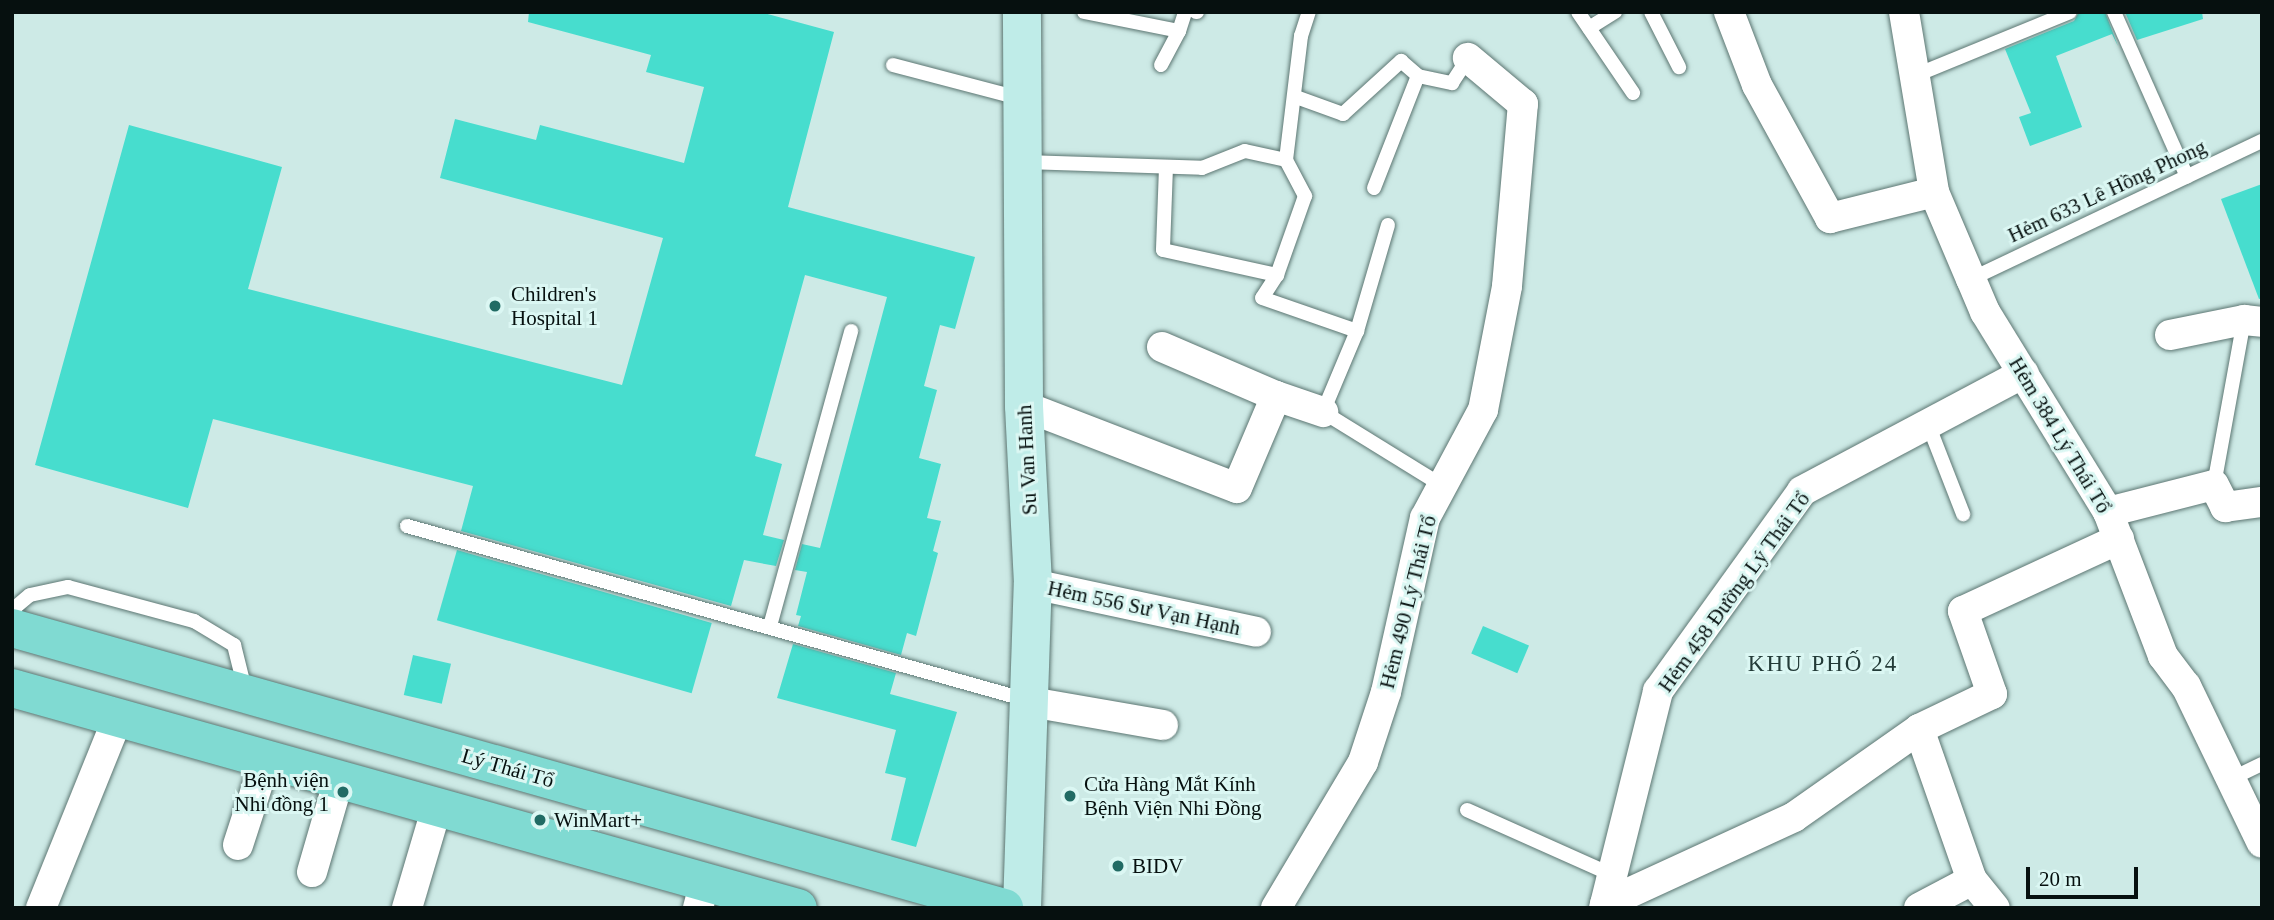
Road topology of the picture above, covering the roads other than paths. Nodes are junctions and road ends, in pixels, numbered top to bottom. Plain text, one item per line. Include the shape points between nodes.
1 (1022, 12) edge
2 (1084, 12) edge
3 (1185, 12) edge
4 (1309, 12) edge
5 (1578, 12) edge
6 (1615, 12) edge
7 (1651, 12) edge
8 (1729, 12) edge
9 (1904, 12) edge
10 (2070, 12) edge
11 (2114, 12) edge
12 (1589, 28) junction
13 (1179, 31) junction
14 (1468, 58) joint
15 (893, 65) dead end
16 (1161, 65) dead end
17 (1679, 67) dead end
18 (1916, 75) junction
19 (1418, 76) junction
20 (1633, 93) dead end
21 (1296, 97) junction
22 (1024, 99) junction
23 (2262, 141) edge
24 (1286, 160) junction
25 (1025, 162) junction
26 (1166, 167) junction
27 (2187, 177) junction
28 (1374, 188) dead end
29 (1934, 192) junction
30 (1388, 225) dead end
31 (1277, 275) junction
32 (1971, 279) junction
33 (2253, 321) edge
34 (852, 331) dead end
35 (1357, 331) junction
36 (2170, 335) dead end
37 (1162, 347) dead end
38 (2024, 373) junction
39 (1276, 396) junction
40 (1024, 406) junction
41 (1323, 412) junction
42 (1928, 424) junction
43 (2214, 485) junction
44 (1443, 486) junction
45 (2262, 502) edge
46 (2108, 512) junction
47 (1963, 514) dead end
48 (407, 526) dead end
49 (2119, 539) junction
50 (1033, 584) junction
51 (12, 610) edge
52 (770, 626) junction
53 (12, 628) edge
54 (1256, 632) dead end
55 (12, 688) edge
56 (246, 694) junction
57 (1031, 702) junction
58 (118, 717) junction
59 (1163, 725) dead end
60 (1919, 729) junction
61 (266, 759) junction
62 (2262, 764) edge
63 (339, 779) junction
64 (2231, 779) junction
65 (437, 807) junction
66 (1467, 810) dead end
67 (2262, 843) edge
68 (238, 845) dead end
69 (312, 872) dead end
70 (1612, 875) junction
71 (1972, 880) junction
72 (702, 895) edge
73 (786, 906) edge
74 (1604, 906) edge
75 (41, 908) edge
76 (407, 908) edge
77 (1004, 908) edge
78 (1022, 908) edge
79 (1276, 908) edge
80 (1919, 908) edge
81 (1995, 908) edge

1 - 22 street, Su Van Hanh
2 - 13 lane
3 - 13 lane
4 - 21 lane via 1301,36
5 - 12 lane
6 - 12 lane
7 - 17 lane
8 - 29 street via 1757,85 1830,218
9 - 18 street, Hẻm 384 Lý Thái Tổ
10 - 18 lane
11 - 27 lane
12 - 20 lane
13 - 16 lane
14 - 19 lane via 1452,83
14 - 44 street, Hẻm 490 Lý Thái Tổ via 1523,104 1507,286 1483,410
15 - 22 lane
18 - 29 street, Hẻm 384 Lý Thái Tổ
19 - 21 lane via 1401,61 1343,114
19 - 28 lane
21 - 24 lane
22 - 25 street, Su Van Hanh
23 - 27 lane, Hẻm 633 Lê Hồng Phong
24 - 26 lane via 1245,151 1202,168
24 - 31 lane via 1305,196
25 - 26 lane
25 - 40 street, Su Van Hanh
26 - 31 lane via 1163,250
27 - 32 lane, Hẻm 633 Lê Hồng Phong
29 - 32 street, Hẻm 384 Lý Thái Tổ
30 - 35 lane
31 - 35 lane via 1262,298
32 - 38 street, Hẻm 384 Lý Thái Tổ
33 - 36 street
33 - 43 lane
34 - 52 lane
35 - 41 lane
37 - 39 street
38 - 42 street, Hẻm 458 Đường Lý Thái Tổ
38 - 46 street, Hẻm 384 Lý Thái Tổ
39 - 40 street via 1237,488
39 - 41 street
40 - 50 street, Su Van Hanh
41 - 44 lane
42 - 47 lane
42 - 70 street, Hẻm 458 Đường Lý Thái Tổ via 1802,491 1658,691
43 - 45 street via 2225,507
43 - 46 street
44 - 79 street, Hẻm 490 Lý Thái Tổ via 1425,518 1386,692 1363,762
46 - 49 street, Hẻm 384 Lý Thái Tổ
48 - 52 lane
49 - 60 street via 1963,611 1992,694
49 - 64 street, Hẻm 384 Lý Thái Tổ via 2163,656 2186,687
50 - 54 street, Hẻm 556 Sư Vạn Hạnh
50 - 57 street, Su Van Hanh
51 - 56 lane via 30,595 68,587 194,621 234,645
52 - 57 lane
53 - 56 main road, Lý Thái Tổ
55 - 58 main road
56 - 77 main road, Lý Thái Tổ
57 - 59 street
57 - 78 street, Su Van Hanh
58 - 61 main road
58 - 75 street
60 - 71 street
60 - 74 street via 1794,817
61 - 63 main road
61 - 68 street
62 - 64 lane
63 - 65 main road
63 - 69 street
64 - 67 street, Hẻm 384 Lý Thái Tổ
65 - 72 main road
65 - 76 street
66 - 70 lane
70 - 74 street, Hẻm 458 Đường Lý Thái Tổ
71 - 80 street
71 - 81 street
72 - 73 main road

